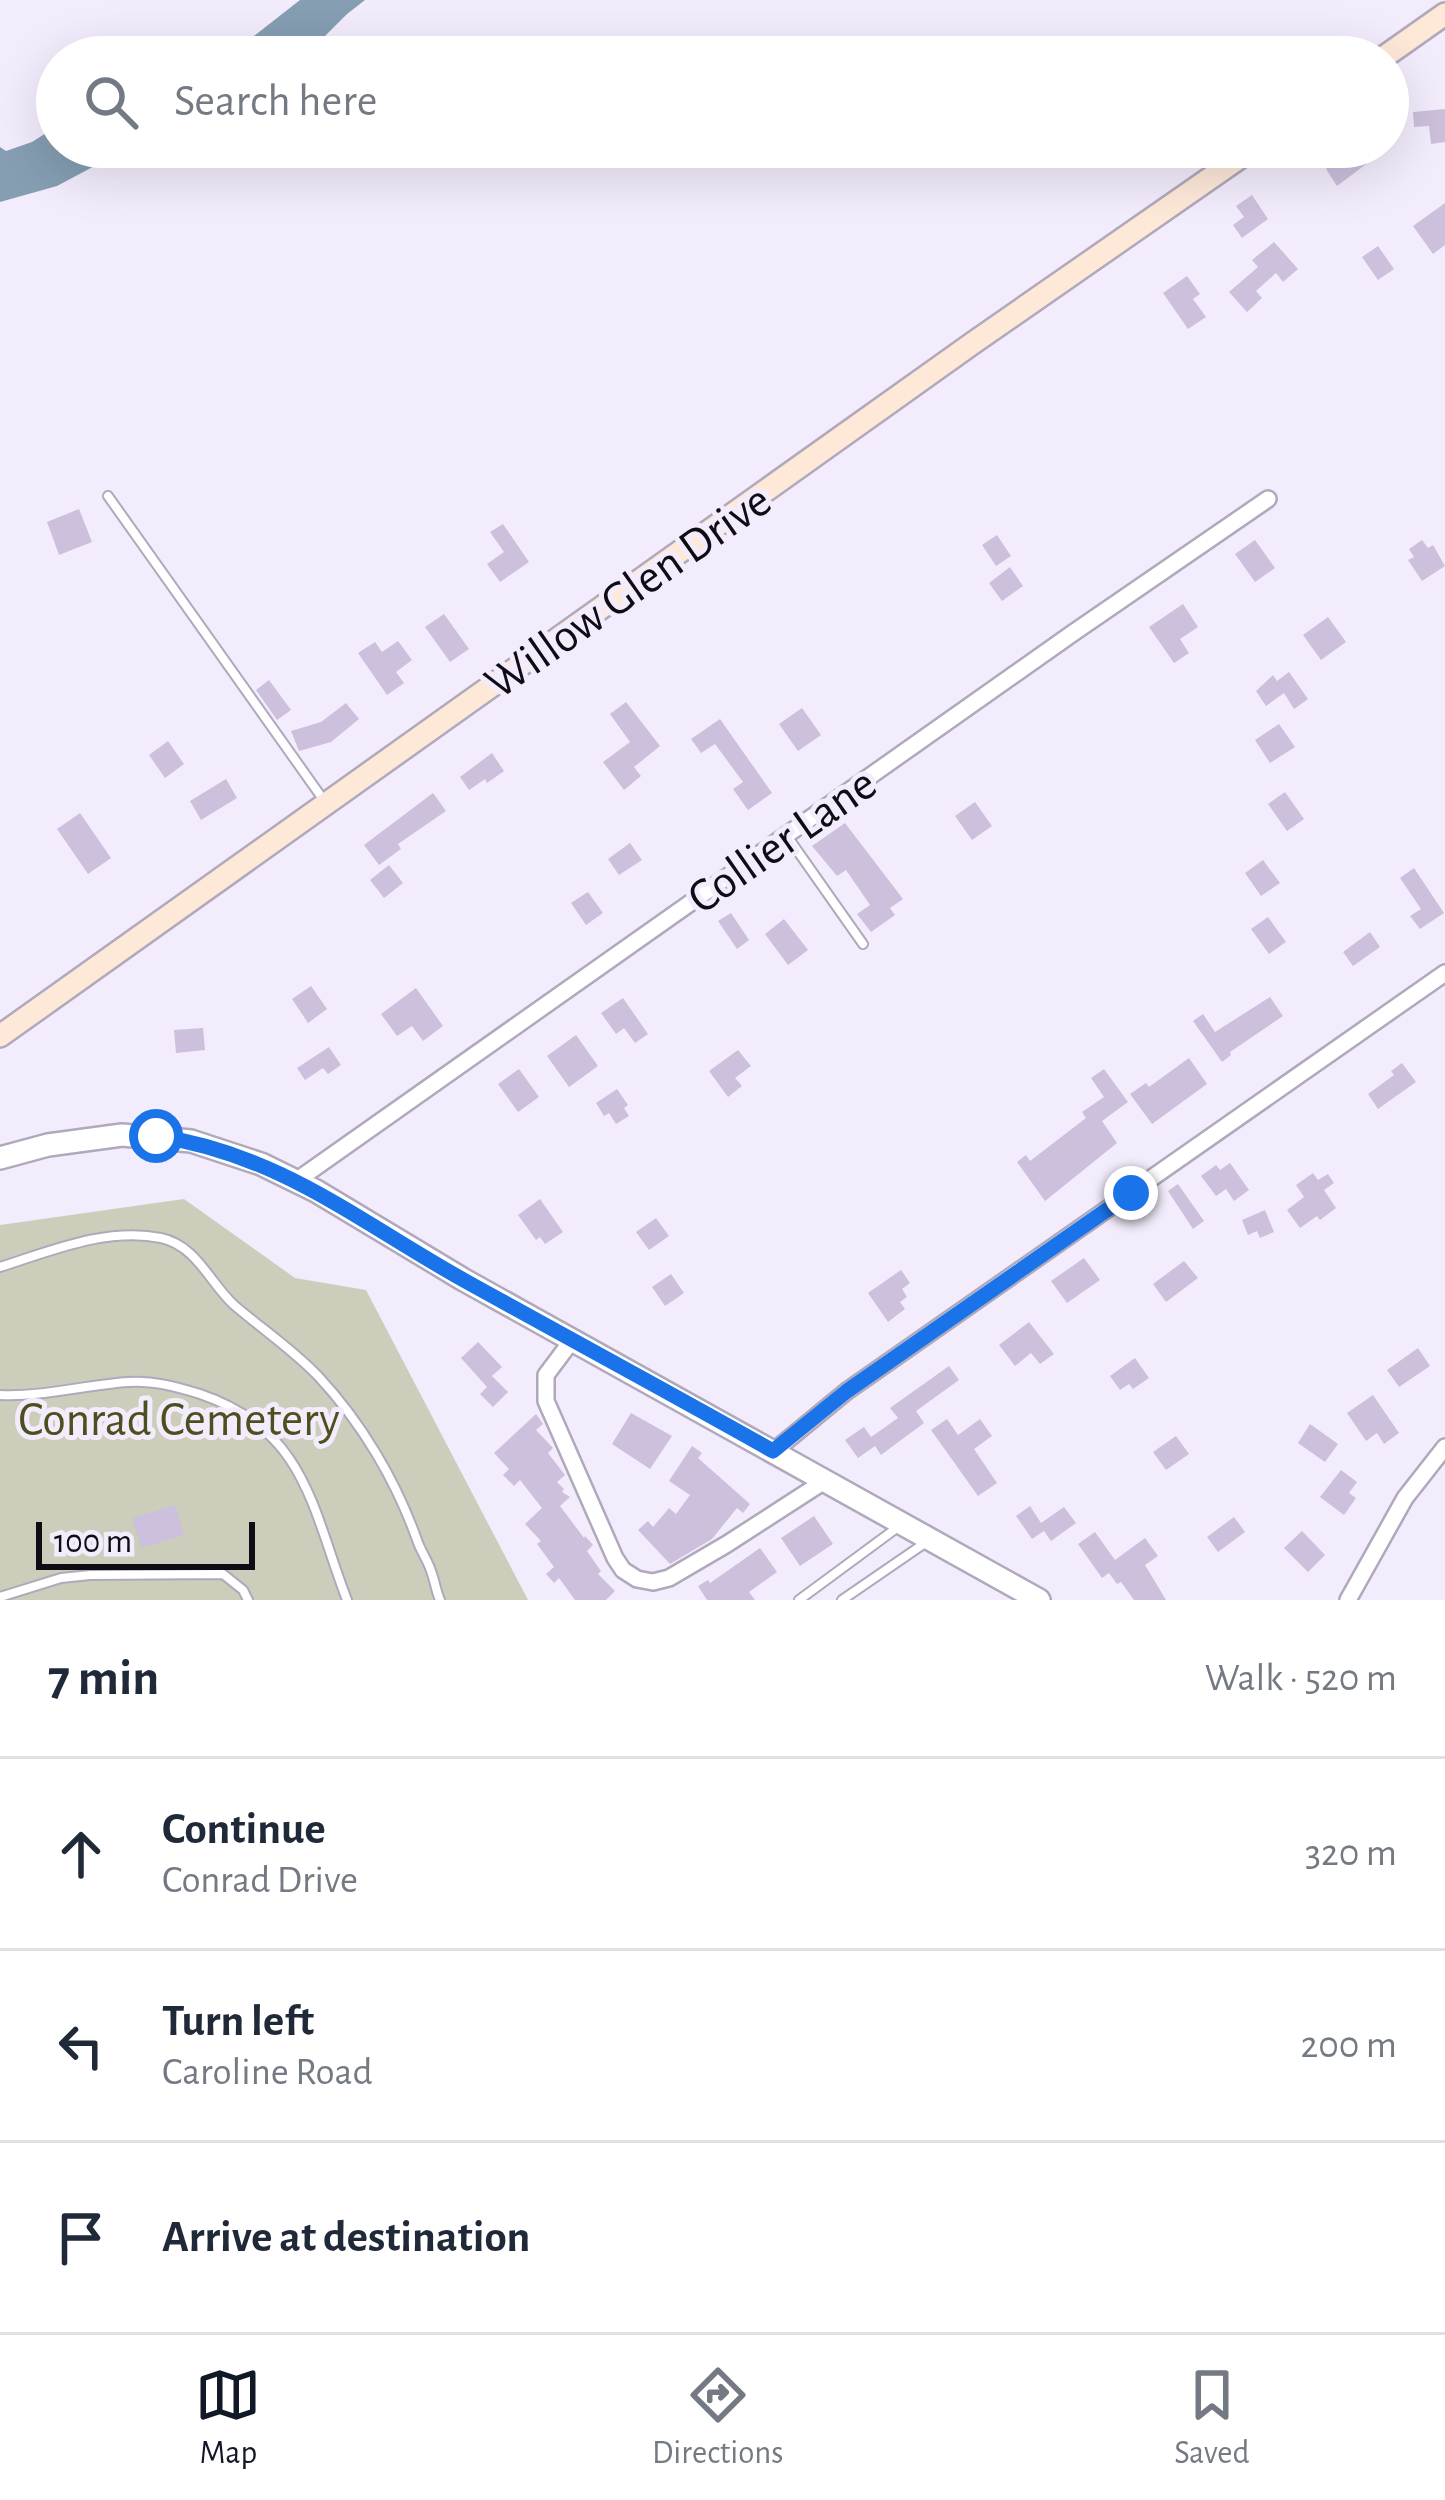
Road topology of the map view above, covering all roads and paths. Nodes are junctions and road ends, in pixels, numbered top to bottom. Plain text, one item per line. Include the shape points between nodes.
1 (1445, 14) edge
2 (1409, 39) edge
3 (1225, 168) edge
4 (108, 496) dead end
5 (1268, 499) dead end
6 (326, 803) junction
7 (786, 835) junction
8 (863, 944) dead end
9 (1445, 973) edge
10 (0, 1036) edge
11 (0, 1158) edge
12 (296, 1181) junction
13 (0, 1267) edge
14 (573, 1339) junction
15 (0, 1395) edge
16 (1445, 1447) edge
17 (773, 1451) junction
18 (826, 1480) junction
19 (904, 1522) junction
20 (932, 1538) junction
21 (2, 1598) edge
22 (248, 1600) edge
23 (347, 1600) edge
24 (440, 1600) edge
25 (799, 1600) edge
26 (842, 1600) edge
27 (1039, 1600) edge
28 (1348, 1600) edge

1 - 2 main road
3 - 6 main road, Willow Glen Drive
4 - 6 lane
5 - 7 street, Collier Lane
6 - 10 main road, Willow Glen Drive
7 - 8 lane
7 - 12 street, Collier Lane
9 - 17 street via 847,1391
11 - 12 street via 87,1138 156,1136 229,1151
12 - 14 street
13 - 24 lane via 122,1237 169,1240 189,1252 353,1419 411,1519
14 - 17 street
14 - 18 street via 546,1376 546,1401 615,1558 630,1575 669,1578
15 - 23 lane via 155,1383 238,1410 302,1476
16 - 28 street via 1405,1498
17 - 18 street
18 - 19 street
19 - 20 street
19 - 25 lane
20 - 26 lane
20 - 27 street
21 - 22 lane via 61,1578 224,1574

